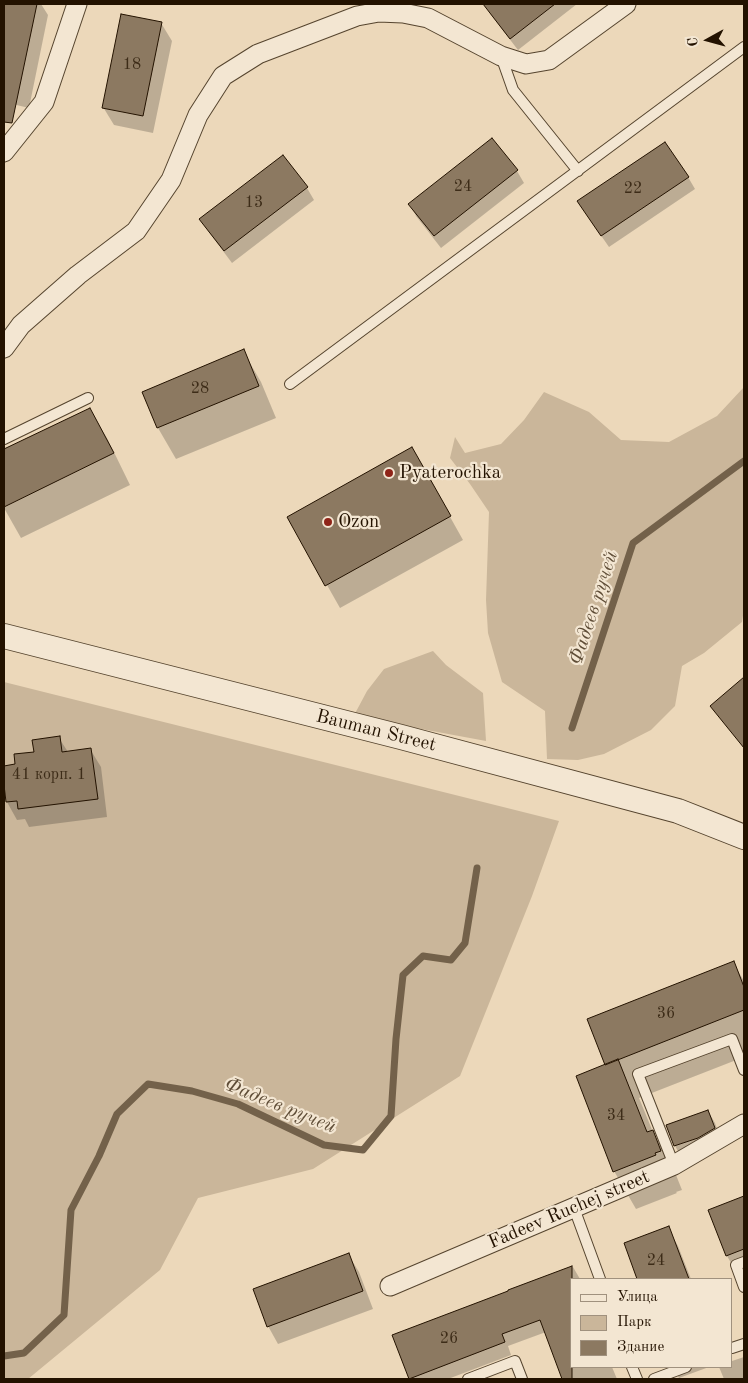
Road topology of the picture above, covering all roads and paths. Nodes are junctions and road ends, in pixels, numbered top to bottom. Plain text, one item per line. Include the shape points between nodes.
1 (77, 4) edge
2 (626, 4) edge
3 (375, 8) edge
4 (744, 48) edge
5 (501, 56) junction
6 (4, 152) edge
7 (578, 171) junction
8 (4, 348) edge
9 (290, 384) dead end
10 (88, 398) dead end
11 (4, 440) edge
12 (4, 636) edge
13 (744, 837) edge
14 (744, 1070) edge
15 (744, 1124) edge
16 (674, 1165) junction
17 (574, 1208) junction
18 (744, 1262) edge
19 (600, 1278) edge
20 (390, 1286) dead end
21 (744, 1287) edge
22 (683, 1368) edge
23 (468, 1379) edge
24 (522, 1379) edge
25 (654, 1379) edge

1 - 6 street via 44,102
2 - 5 street via 549,60 526,64
3 - 5 street via 428,18
3 - 8 street via 258,54 223,76 198,115 171,180 136,231 21,325
4 - 7 lane
5 - 7 lane via 513,90
7 - 9 lane
10 - 11 lane
12 - 13 street, Bauman Street via 668,808
14 - 16 lane via 732,1039 638,1074
15 - 16 street, Fadeev Ruchej street
16 - 17 street, Fadeev Ruchej street
17 - 19 lane
17 - 20 street, Fadeev Ruchej street
18 - 21 lane via 736,1264
22 - 25 lane
23 - 24 lane via 515,1361

